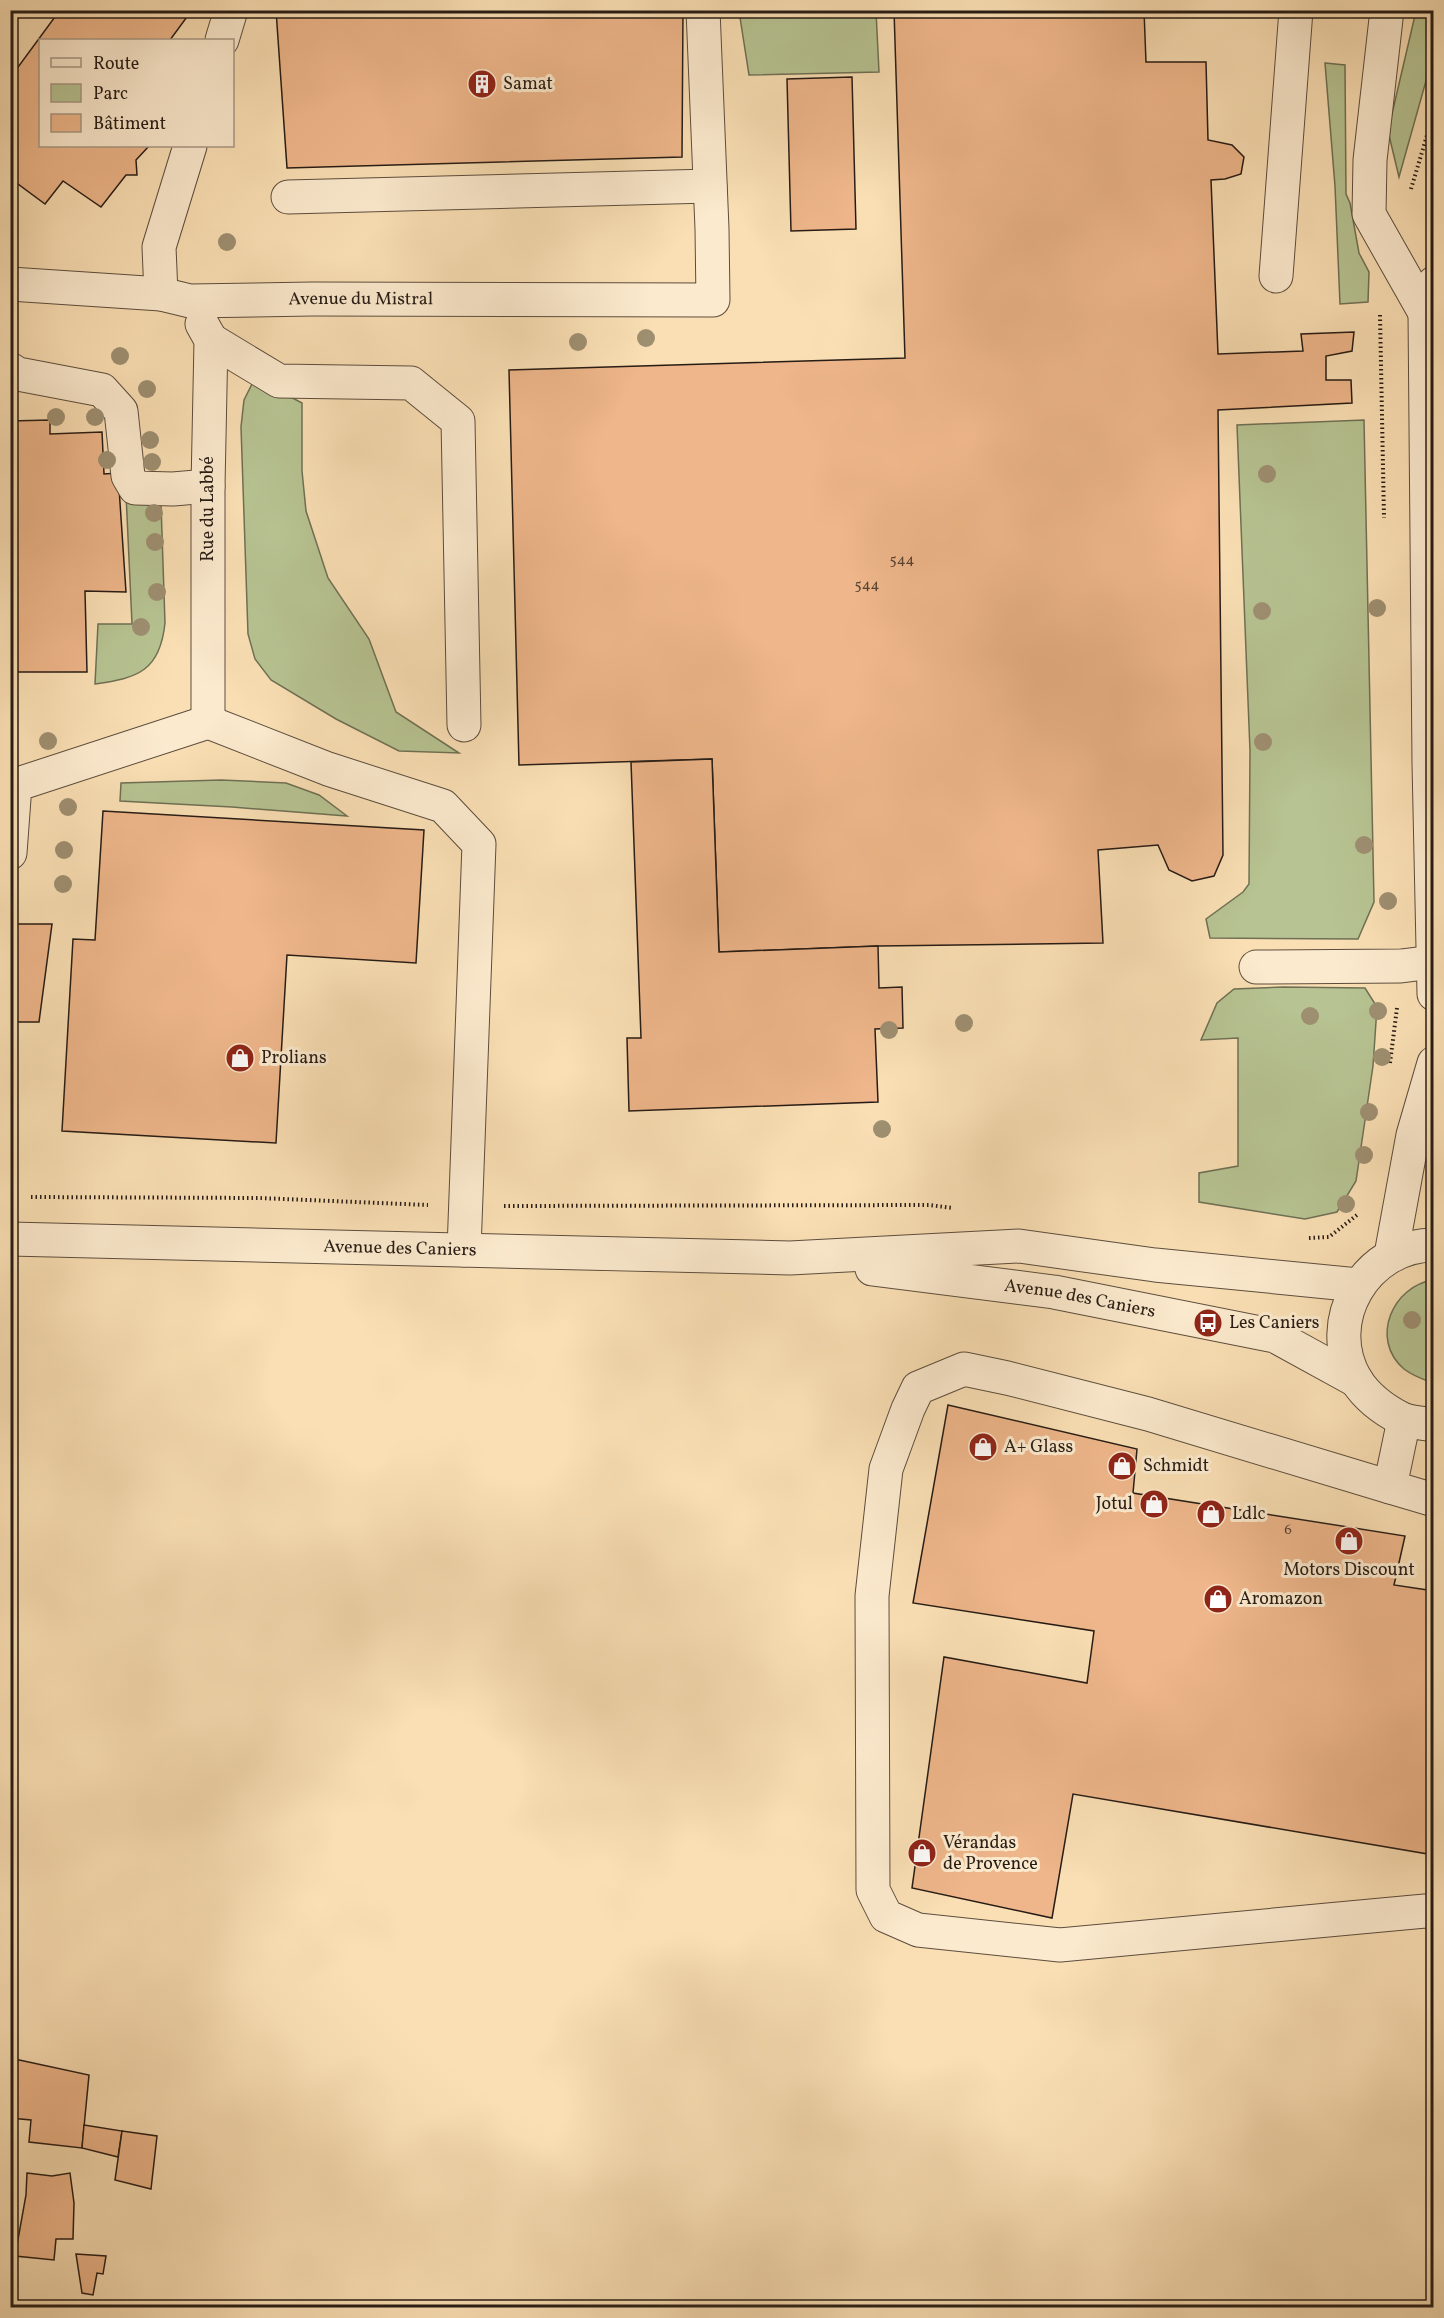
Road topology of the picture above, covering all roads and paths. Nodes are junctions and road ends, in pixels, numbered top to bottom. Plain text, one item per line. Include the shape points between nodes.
1 (231, 10) edge
2 (703, 10) edge
3 (1296, 10) edge
4 (1387, 10) edge
5 (222, 39) edge
6 (1434, 112) edge
7 (190, 147) edge
8 (710, 186) junction
9 (1410, 193) dead end
10 (288, 197) dead end
11 (1394, 258) junction
12 (1276, 276) dead end
13 (11, 285) edge
14 (175, 298) junction
15 (1429, 298) edge
16 (211, 340) junction
17 (10, 369) edge
18 (208, 486) junction
19 (1384, 523) dead end
20 (1431, 666) edge
21 (208, 722) junction
22 (464, 725) dead end
23 (1431, 763) edge
24 (10, 853) edge
25 (1433, 962) edge
26 (1256, 966) dead end
27 (1401, 966) junction
28 (1434, 994) edge
29 (1434, 1063) edge
30 (1389, 1075) dead end
31 (23, 1197) dead end
32 (466, 1206) junction
33 (1361, 1206) dead end
34 (965, 1209) dead end
35 (10, 1239) edge
36 (1306, 1239) dead end
37 (1434, 1245) edge
38 (464, 1250) junction
39 (1391, 1255) junction
40 (790, 1258) junction
41 (1358, 1285) junction
42 (1357, 1381) junction
43 (1419, 1422) edge
44 (1390, 1487) junction
45 (1434, 1500) edge
46 (1434, 1912) edge

1 - 5 street
2 - 8 street
3 - 12 street
4 - 11 street via 1370,160 1370,214
6 - 9 path
7 - 14 street via 159,247
8 - 10 street
8 - 14 street, Avenue du Mistral via 713,300
11 - 15 street
11 - 19 path via 1380,313
13 - 14 street, Avenue du Mistral
14 - 16 street, Rue du Labbé
15 - 20 street
16 - 18 street, Rue du Labbé
16 - 22 street via 279,381 411,383 458,421
17 - 18 street via 18,374 102,390 121,411 128,476 135,488
18 - 21 street, Rue du Labbé
20 - 23 street
21 - 24 street via 15,785
21 - 32 street via 328,769 443,806 479,844
23 - 25 street
25 - 27 street
25 - 28 street
26 - 27 street
27 - 30 path
29 - 39 street via 1413,1135
31 - 32 path via 259,1198
32 - 34 path via 929,1205
32 - 38 street
33 - 36 path via 1356,1217 1329,1237
35 - 38 street, Avenue des Caniers
37 - 39 street via 1419,1245
38 - 40 street, Avenue des Caniers
39 - 41 street via 1372,1268
40 - 41 street, Avenue des Caniers via 1019,1246 1155,1265
40 - 42 street, Avenue des Caniers via 1054,1292 1275,1336
41 - 42 street via 1347,1308 1344,1333 1347,1358
42 - 43 street via 1377,1404
43 - 44 street
44 - 45 street
44 - 46 street via 1148,1414 1007,1378 964,1369 918,1388 886,1469 872,1596 873,1890 886,1916 918,1930 1060,1945

